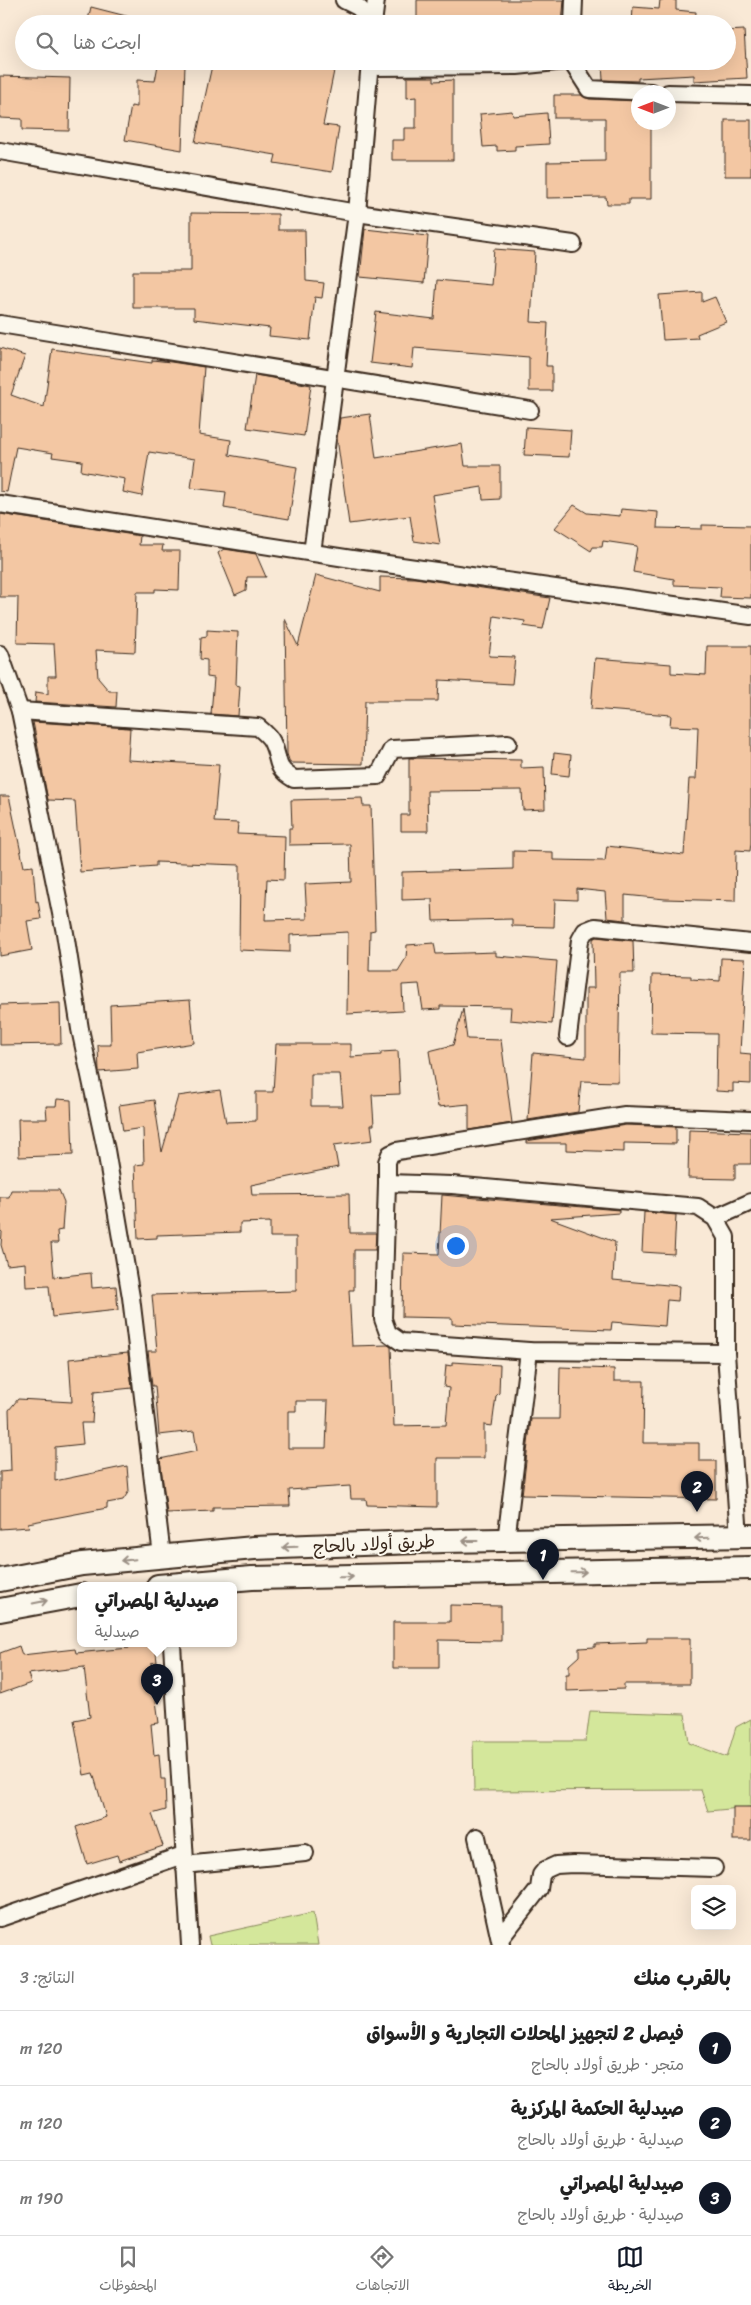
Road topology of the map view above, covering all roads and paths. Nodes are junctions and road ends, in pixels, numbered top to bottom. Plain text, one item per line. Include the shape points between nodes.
1 (344, 0) edge
2 (376, 0) edge
3 (574, 0) edge
4 (366, 15) edge
5 (374, 15) edge
6 (573, 15) edge
7 (369, 70) edge
8 (577, 70) edge
9 (631, 91) edge
10 (676, 93) edge
11 (751, 95) edge
12 (0, 151) edge
13 (357, 213) junction
14 (573, 244) dead end
15 (0, 324) edge
16 (335, 378) junction
17 (530, 410) dead end
18 (0, 504) edge
19 (312, 553) junction
20 (751, 616) edge
21 (0, 654) edge
22 (20, 711) junction
23 (508, 743) dead end
24 (751, 943) edge
25 (568, 1037) dead end
26 (751, 1120) edge
27 (387, 1183) junction
28 (751, 1202) edge
29 (715, 1218) junction
30 (529, 1351) junction
31 (726, 1353) junction
32 (745, 1536) edge
33 (506, 1541) junction
34 (162, 1556) junction
35 (751, 1568) edge
36 (0, 1580) edge
37 (208, 1582) edge
38 (77, 1596) edge
39 (0, 1610) edge
40 (172, 1647) edge
41 (477, 1838) dead end
42 (306, 1853) dead end
43 (184, 1860) junction
44 (714, 1868) dead end
45 (0, 1918) edge
46 (500, 1942) edge
47 (190, 1945) edge

1 - 4 street
2 - 5 street
3 - 6 street
7 - 13 street
8 - 9 street via 589,89
10 - 11 street
12 - 13 street
13 - 14 street
13 - 16 street
15 - 16 street
16 - 17 street
16 - 19 street
18 - 19 street
19 - 20 street
21 - 22 street
22 - 23 street via 258,727 272,741 277,764 294,778 378,776 392,749
22 - 34 street via 106,1150 129,1287
24 - 25 street via 595,927 585,931 580,940
26 - 27 street via 625,1115 397,1151 390,1154 387,1162
27 - 29 street via 452,1185 698,1206
27 - 30 street via 383,1319 388,1333 401,1342
28 - 29 street
29 - 31 street via 726,1237
30 - 31 street
30 - 33 street
31 - 32 street
32 -> 33 main road, طريق أولاد بالحاج
33 -> 34 main road, طريق أولاد بالحاج via 443,1540 254,1548
34 -> 36 main road, طريق أولاد بالحاج via 82,1564
37 -> 35 main road, طريق أولاد بالحاج via 252,1578
39 -> 38 main road
40 - 43 street
41 - 46 street
42 - 43 street
43 - 45 street
43 - 47 street
44 - 46 street via 556,1866 545,1870 538,1889

